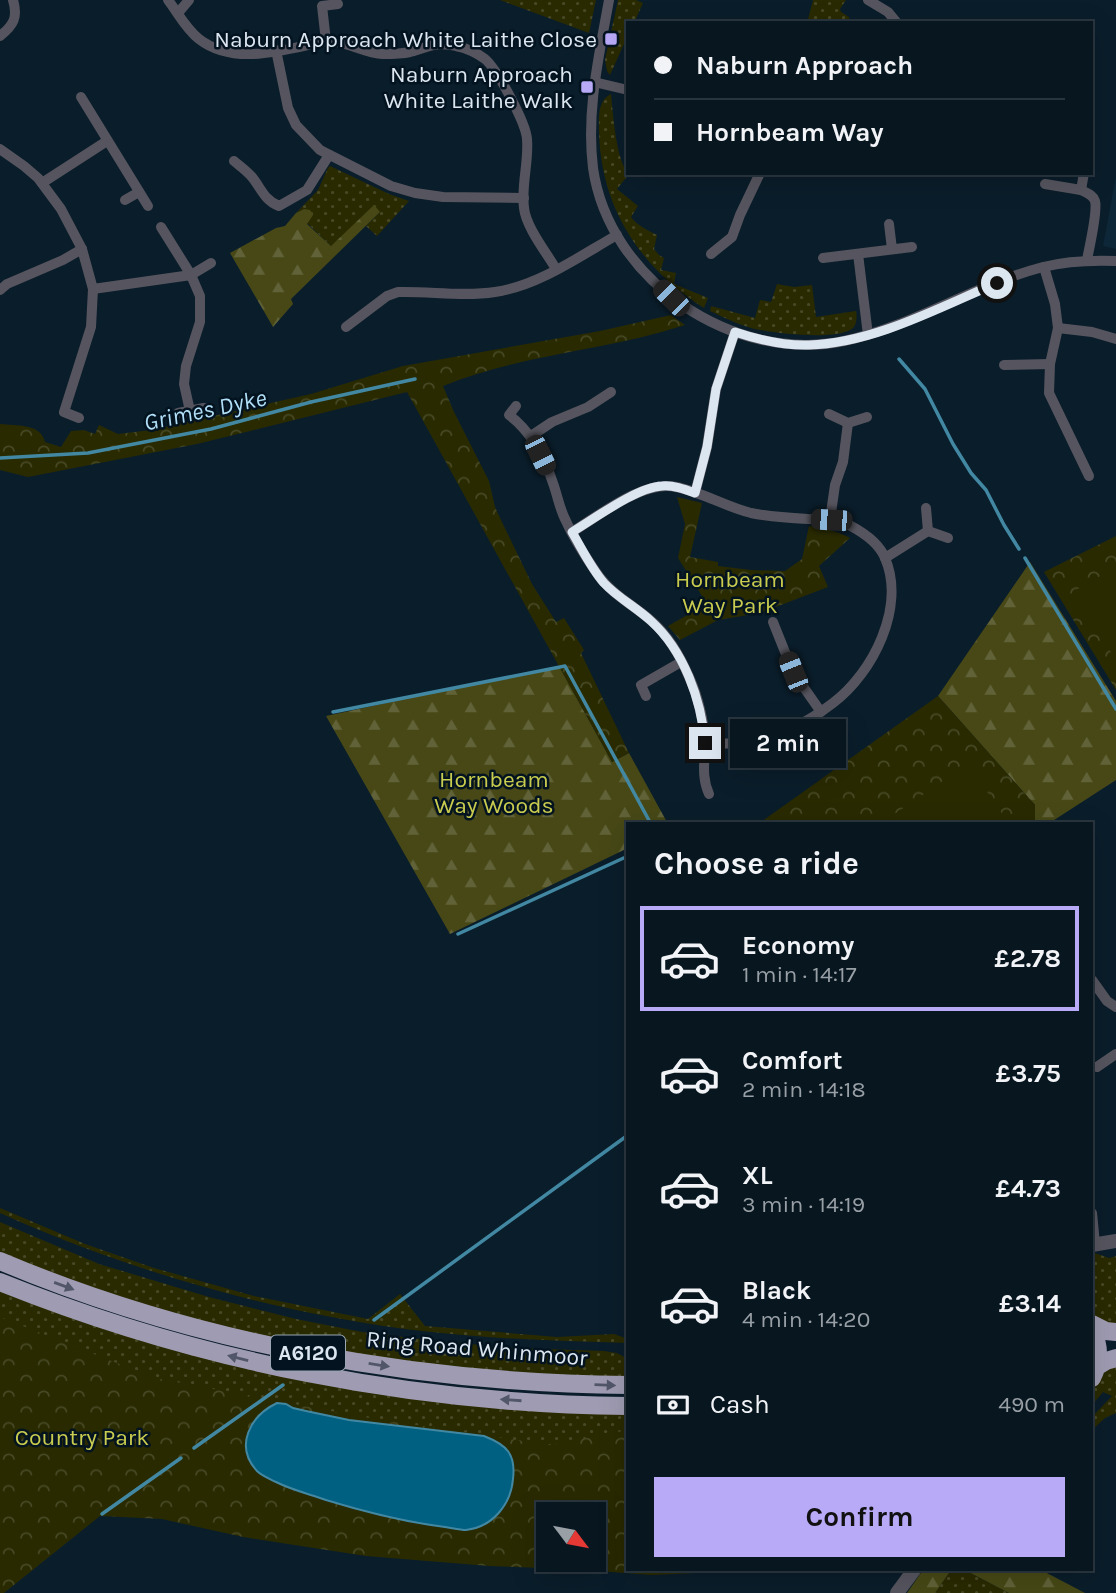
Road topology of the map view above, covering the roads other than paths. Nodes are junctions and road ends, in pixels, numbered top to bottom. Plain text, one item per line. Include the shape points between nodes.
1 (13, 0) edge
2 (168, 0) edge
3 (189, 0) edge
4 (609, 0) edge
5 (868, 0) edge
6 (338, 4) dead end
7 (178, 13) junction
8 (895, 21) edge
9 (0, 36) edge
10 (326, 41) junction
11 (276, 50) junction
12 (594, 82) junction
13 (626, 90) edge
14 (81, 97) dead end
15 (107, 141) junction
16 (0, 149) edge
17 (329, 155) junction
18 (234, 161) dead end
19 (759, 175) edge
20 (1084, 175) edge
21 (42, 183) junction
22 (1045, 184) dead end
23 (1082, 190) junction
24 (139, 192) junction
25 (524, 198) junction
26 (125, 200) dead end
27 (148, 206) dead end
28 (889, 224) dead end
29 (161, 227) dead end
30 (617, 234) junction
31 (912, 247) dead end
32 (82, 249) junction
33 (892, 249) junction
34 (711, 254) dead end
35 (858, 254) junction
36 (823, 258) dead end
37 (1087, 260) junction
38 (1116, 261) edge
39 (211, 263) dead end
40 (1044, 267) junction
41 (556, 269) junction
42 (191, 275) junction
43 (0, 289) edge
44 (93, 289) junction
45 (346, 327) dead end
46 (1058, 328) junction
47 (735, 332) junction
48 (868, 335) junction
49 (1116, 339) edge
50 (1050, 364) junction
51 (1004, 365) dead end
52 (611, 391) dead end
53 (516, 406) dead end
54 (204, 408) dead end
55 (829, 414) dead end
56 (867, 417) dead end
57 (79, 418) dead end
58 (848, 423) junction
59 (531, 436) junction
60 (1088, 476) dead end
61 (695, 493) junction
62 (926, 508) dead end
63 (831, 520) junction
64 (928, 531) junction
65 (572, 532) junction
66 (948, 538) dead end
67 (885, 558) junction
68 (773, 622) dead end
69 (681, 662) junction
70 (646, 696) dead end
71 (821, 712) junction
72 (705, 743) junction
73 (709, 794) dead end
74 (1093, 981) edge
75 (1116, 1007) edge
76 (1116, 1054) edge
77 (1097, 1067) dead end
78 (1116, 1241) edge
79 (1093, 1245) edge
80 (0, 1261) edge
81 (0, 1282) edge
82 (1093, 1324) edge
83 (1093, 1332) edge
84 (1116, 1332) edge
85 (1116, 1358) edge
86 (1094, 1373) edge
87 (626, 1385) edge
88 (626, 1406) edge
89 (913, 1571) edge
90 (897, 1593) edge

1 - 9 street via 13,22
2 - 7 street
3 - 7 street
4 - 12 street
5 - 8 street
6 - 10 street via 322,6
7 - 11 street via 200,40 216,48 235,54
10 - 11 street
10 - 25 street via 379,54 439,44 485,59 520,104 527,133
11 - 17 street via 296,125
12 - 13 street
12 - 30 street via 590,124 594,169 605,211
14 - 15 street
15 - 21 street
15 - 24 street
16 - 21 street
17 - 18 street via 307,190 279,206 266,198
17 - 25 street via 415,193
19 - 34 street via 732,237
20 - 23 street
21 - 32 street
22 - 23 street
23 - 37 street via 1095,202
24 - 26 street
24 - 27 street
25 - 41 street via 527,221
28 - 33 street
29 - 42 street
30 - 41 street
30 - 47 street via 639,267 671,298
31 - 33 street
32 - 43 street
32 - 44 street
33 - 35 street
35 - 36 street
35 - 48 street
37 - 38 street
37 - 40 street
39 - 42 street
40 - 46 street
40 - 48 street
41 - 45 street via 521,287 495,292 398,292
42 - 44 street
42 - 54 street via 200,296 200,322 186,366 184,412
44 - 57 street via 92,327 62,417
46 - 49 street
46 - 50 street
47 - 48 street via 763,341 809,345
47 - 61 street via 716,389
50 - 51 street
50 - 60 street via 1049,393
52 - 59 street
53 - 59 street via 509,415
55 - 58 street
56 - 58 street
58 - 63 street
59 - 65 street
61 - 63 street via 766,516
61 - 65 street via 663,485 651,487
62 - 64 street
63 - 67 street via 869,537
64 - 66 street
64 - 67 street
65 - 69 street via 597,575 668,638
67 - 71 street via 890,600 882,640 849,689
68 - 71 street via 793,672
69 - 70 street via 641,685
69 - 72 street via 695,694
71 - 72 street via 754,742
72 - 73 street via 703,771
74 - 75 street
76 - 77 street
78 - 79 street
80 -> 87 highway, Ring Road Whinmoor / A6120 via 113,1303 300,1352 462,1376
88 -> 81 highway, Ring Road Whinmoor / A6120 via 454,1395 306,1373 140,1332
82 - 84 highway
83 - 86 highway via 1098,1345
85 - 86 highway
89 - 90 street

